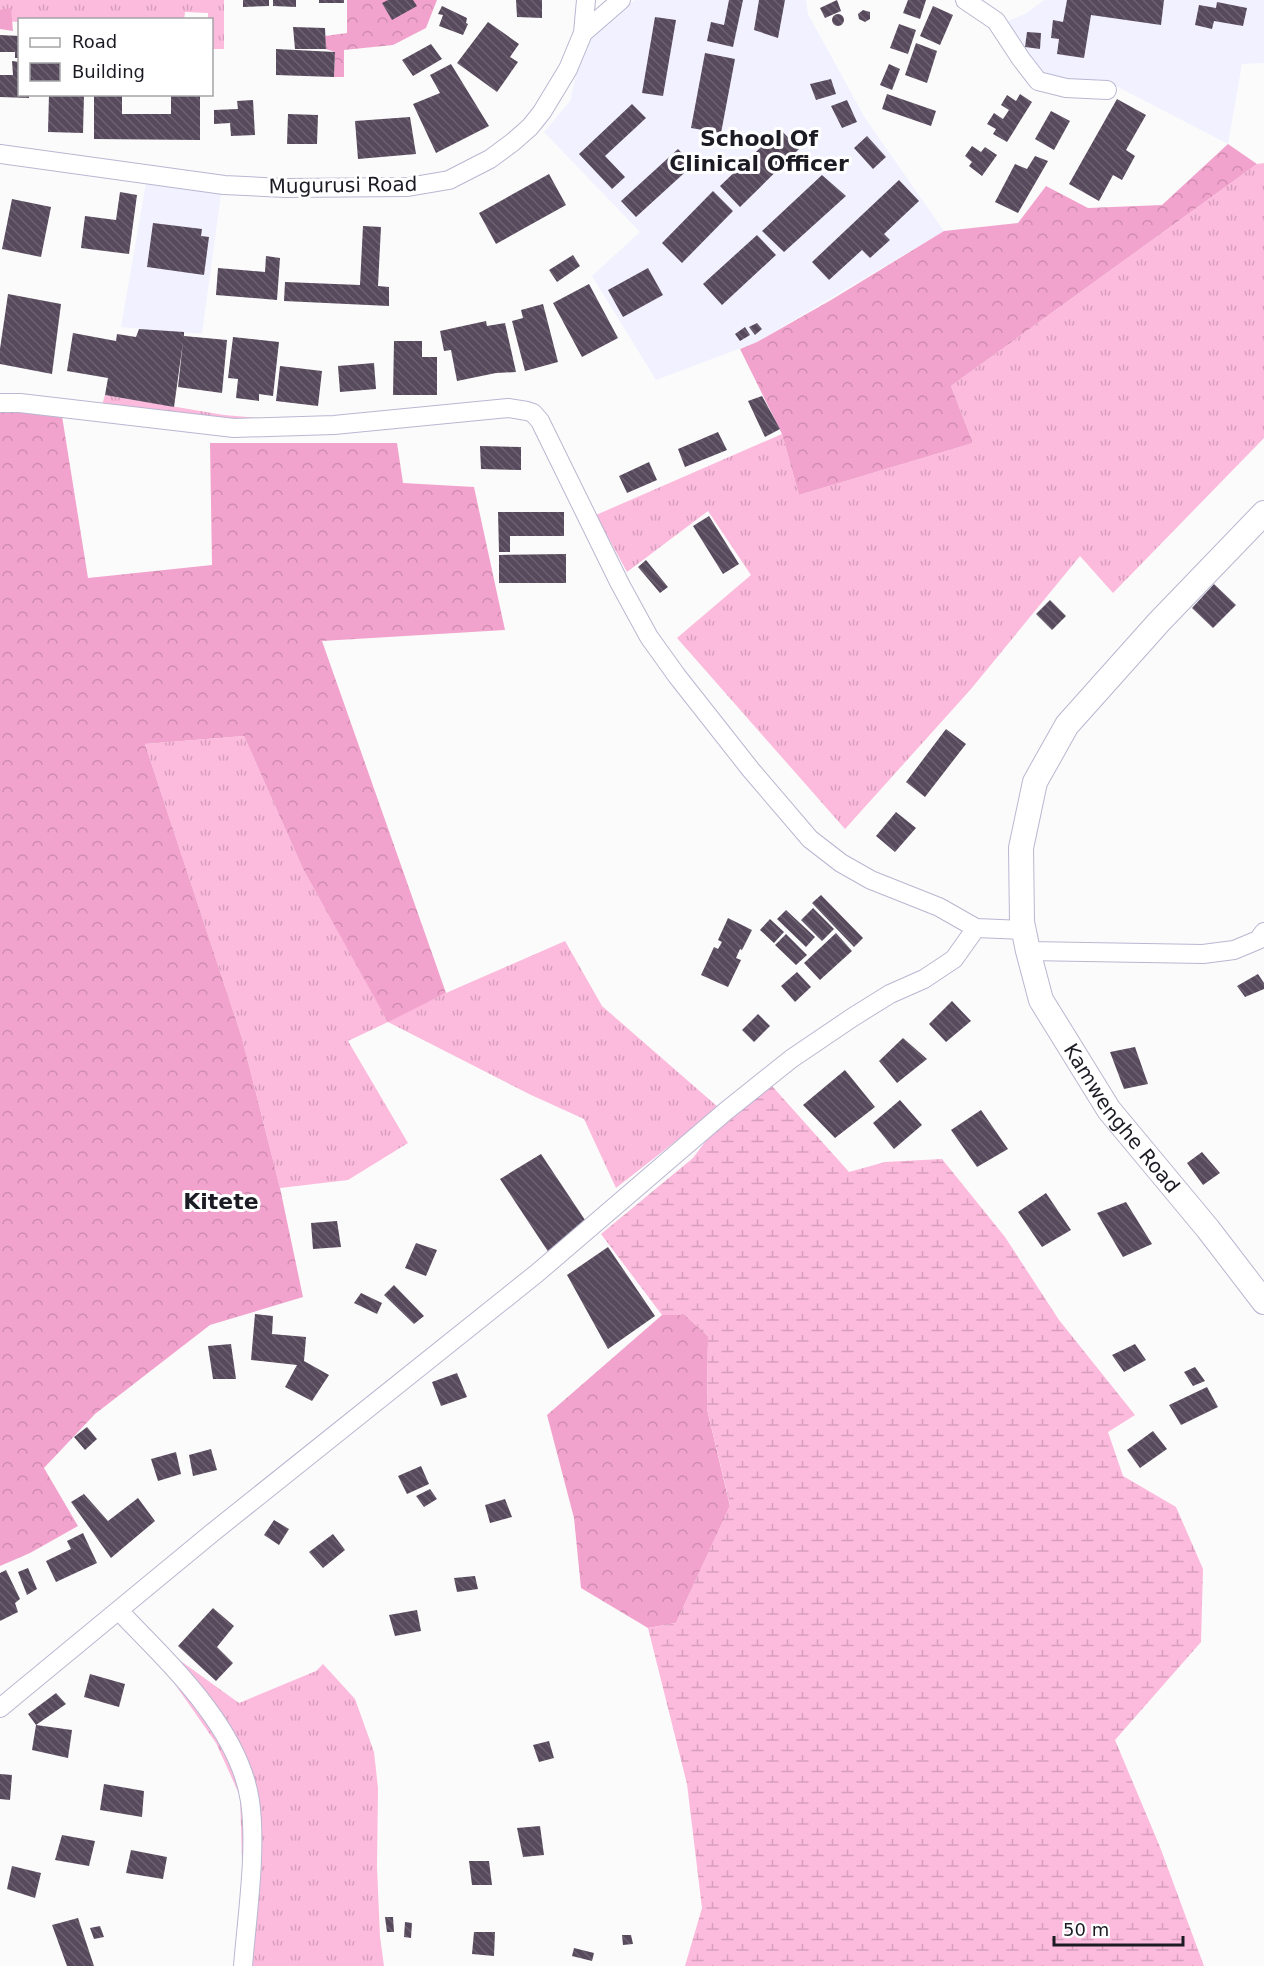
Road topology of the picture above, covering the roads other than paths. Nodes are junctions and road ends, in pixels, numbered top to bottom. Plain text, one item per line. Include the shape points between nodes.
1 (586, 0) edge
2 (621, 0) edge
3 (965, 0) edge
4 (583, 33) junction
5 (1107, 90) dead end
6 (0, 154) edge
7 (0, 403) edge
8 (1264, 513) edge
9 (976, 928) junction
10 (1024, 931) junction
11 (1264, 932) edge
12 (1264, 1302) edge
13 (118, 1611) junction
14 (0, 1708) edge
15 (243, 1966) edge

1 - 4 street, Mugurusi Road
2 - 4 street
3 - 5 street via 996,21 1038,81 1066,88
4 - 6 street, Mugurusi Road via 551,100 530,127 490,159 449,180 408,187 224,185
7 - 9 street via 234,428 334,425 508,408 533,413 649,637 810,840 871,880 939,907
8 - 10 main road, Kamwenghe Road via 1067,725 1035,782 1021,848
9 - 10 street
9 - 13 street via 954,959 924,979 890,994 790,1059 536,1274
10 - 11 street via 1203,954 1234,950 1258,940
10 - 12 main road, Kamwenghe Road via 1041,1000 1109,1110
13 - 14 street
13 - 15 street via 201,1702 232,1748 243,1773 250,1801 252,1838

